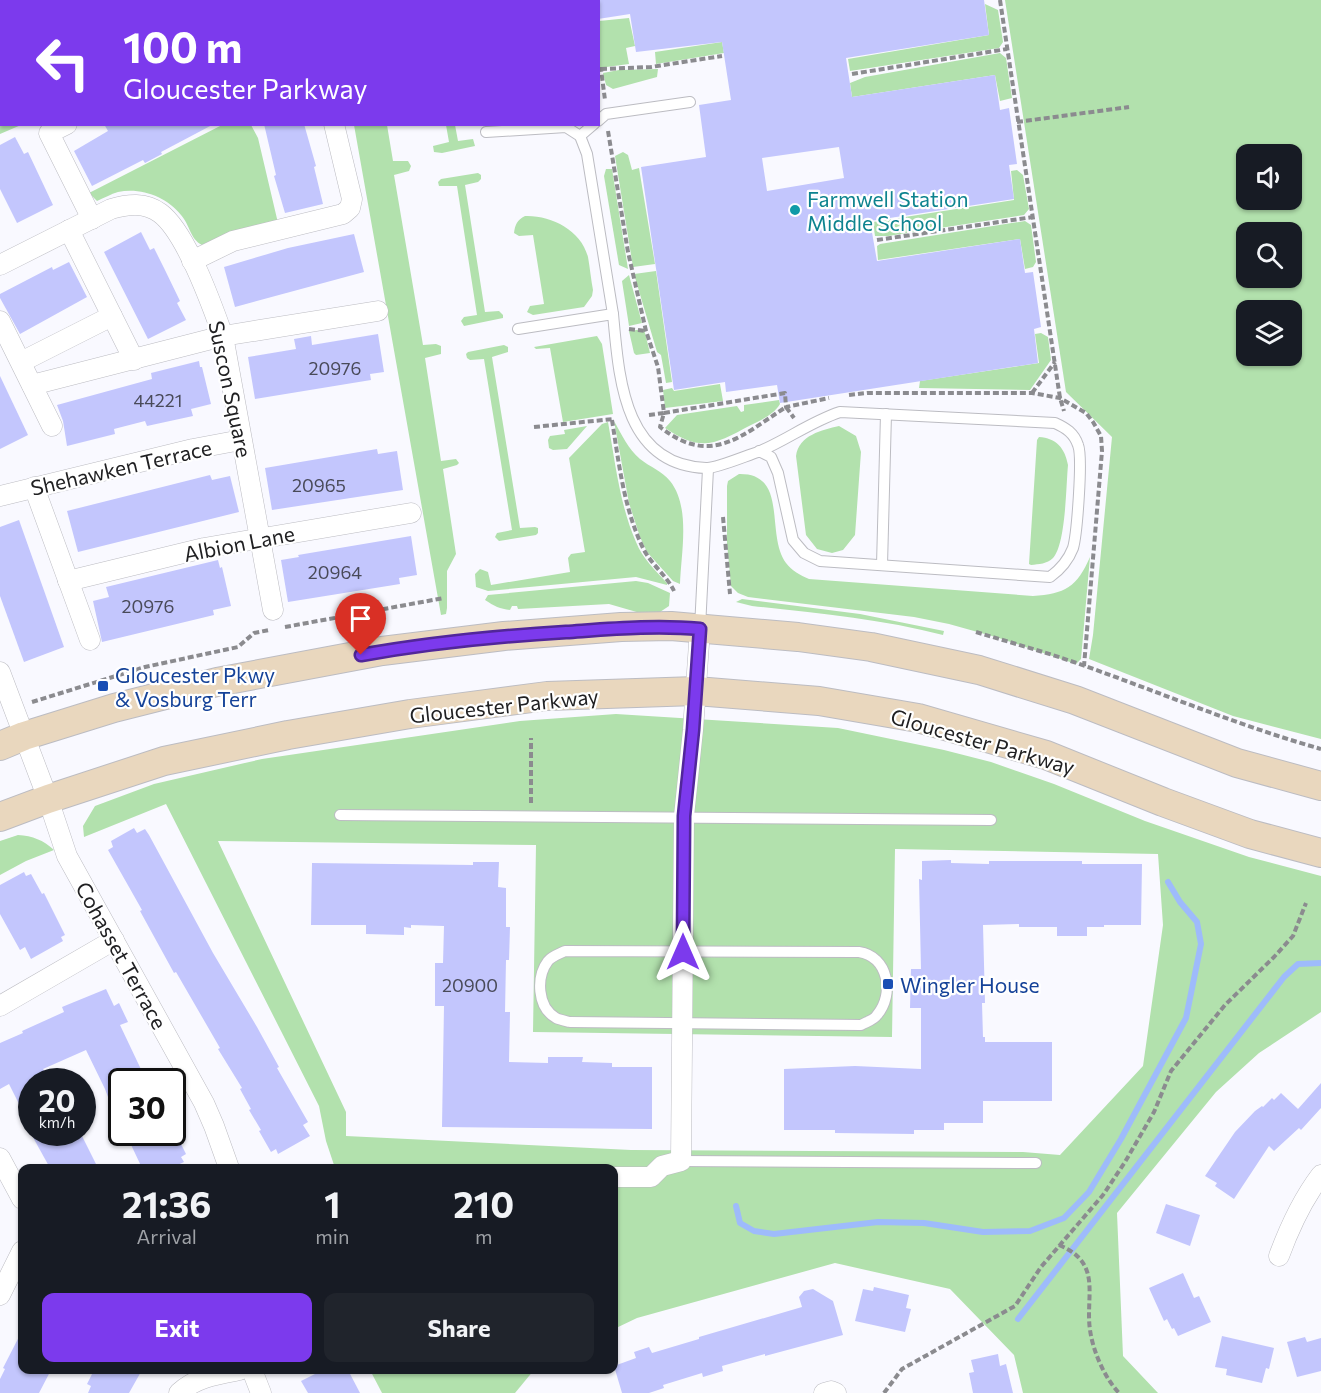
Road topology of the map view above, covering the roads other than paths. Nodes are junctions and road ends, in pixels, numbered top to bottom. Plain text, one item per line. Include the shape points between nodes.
1 (690, 102) dead end
2 (602, 117) edge
3 (63, 126) edge
4 (334, 126) edge
5 (592, 126) edge
6 (486, 132) dead end
7 (580, 136) junction
8 (92, 219) junction
9 (69, 230) junction
10 (192, 261) junction
11 (0, 265) edge
12 (378, 311) dead end
13 (613, 314) junction
14 (112, 316) junction
15 (0, 321) edge
16 (518, 329) dead end
17 (223, 336) junction
18 (134, 360) junction
19 (21, 362) junction
20 (32, 385) junction
21 (886, 414) junction
22 (52, 426) dead end
23 (241, 440) junction
24 (759, 451) junction
25 (708, 469) junction
26 (34, 487) junction
27 (0, 496) edge
28 (411, 513) dead end
29 (262, 538) junction
30 (882, 565) junction
31 (68, 581) junction
32 (273, 619) road end
33 (700, 629) junction
34 (90, 640) dead end
35 (0, 672) edge
36 (696, 691) junction
37 (12, 741) edge
38 (1321, 786) edge
39 (48, 799) junction
40 (340, 815) dead end
41 (684, 816) junction
42 (0, 818) edge
43 (991, 820) dead end
44 (1321, 853) edge
45 (114, 940) junction
46 (683, 952) junction
47 (0, 1006) edge
48 (683, 1024) junction
49 (0, 1158) edge
50 (681, 1161) junction
51 (1036, 1163) dead end
52 (228, 1164) edge
53 (1321, 1175) edge
54 (618, 1177) edge
55 (18, 1192) edge
56 (1279, 1256) dead end
57 (18, 1259) edge
58 (0, 1295) edge
59 (219, 1374) edge
60 (254, 1374) edge
61 (179, 1393) edge
62 (261, 1393) edge
63 (824, 1393) edge
64 (836, 1393) edge

1 - 2 lane
3 - 8 street via 50,133
4 - 10 street via 352,199 344,214 234,241
5 - 7 lane
6 - 7 lane via 566,128
7 - 13 lane via 587,154
8 - 9 street, Suscon Square
8 - 10 street, Suscon Square via 111,209 143,205 171,223
9 - 11 street, Suscon Square
9 - 14 street
10 - 17 street, Suscon Square
12 - 17 street
13 - 16 lane
13 - 25 lane via 633,422 645,441 662,456
14 - 18 street
14 - 19 street
15 - 19 street
17 - 18 street
17 - 23 street, Suscon Square
18 - 20 street
19 - 20 street
20 - 22 street
21 - 24 lane via 840,412
21 - 30 lane
21 - 30 lane via 1055,423 1070,430 1081,462 1073,547 1063,567 1050,577
23 - 26 street, Shehawken Terrace
23 - 29 street, Suscon Square
24 - 25 lane
24 - 30 lane via 771,457 793,540 804,553 820,561
25 - 33 lane
26 - 27 street, Shehawken Terrace
26 - 31 street
28 - 29 street, Albion Lane
29 - 31 street, Albion Lane
29 - 32 street, Suscon Square
31 - 34 street
33 - 36 street
33 - 37 main road via 621,627 382,651 217,682 120,706
33 - 38 main road via 871,647 979,670 1075,700 1237,763
35 - 37 street, Cohasset Terrace via 14,709
36 - 39 main road, Gloucester Parkway via 547,696 410,714 164,761
36 - 41 street
36 - 44 main road, Gloucester Parkway via 819,702 918,718 1046,755 1239,830
37 - 39 street, Cohasset Terrace
39 - 42 main road, Gloucester Parkway
39 - 45 street, Cohasset Terrace via 67,856
40 - 41 lane
41 - 43 lane
41 - 46 street
45 - 47 street
45 - 52 street, Cohasset Terrace via 204,1103
46 - 48 street
46 - 48 lane via 565,951 549,959 542,974 541,994 547,1010 570,1022
46 - 48 lane via 868,953 884,969 888,994 877,1016 861,1025
48 - 50 street
49 - 55 street
50 - 51 lane
50 - 54 street via 662,1166 651,1177
53 - 56 street via 1292,1223
57 - 58 street
59 - 61 street via 203,1377
60 - 62 street
63 - 64 street

